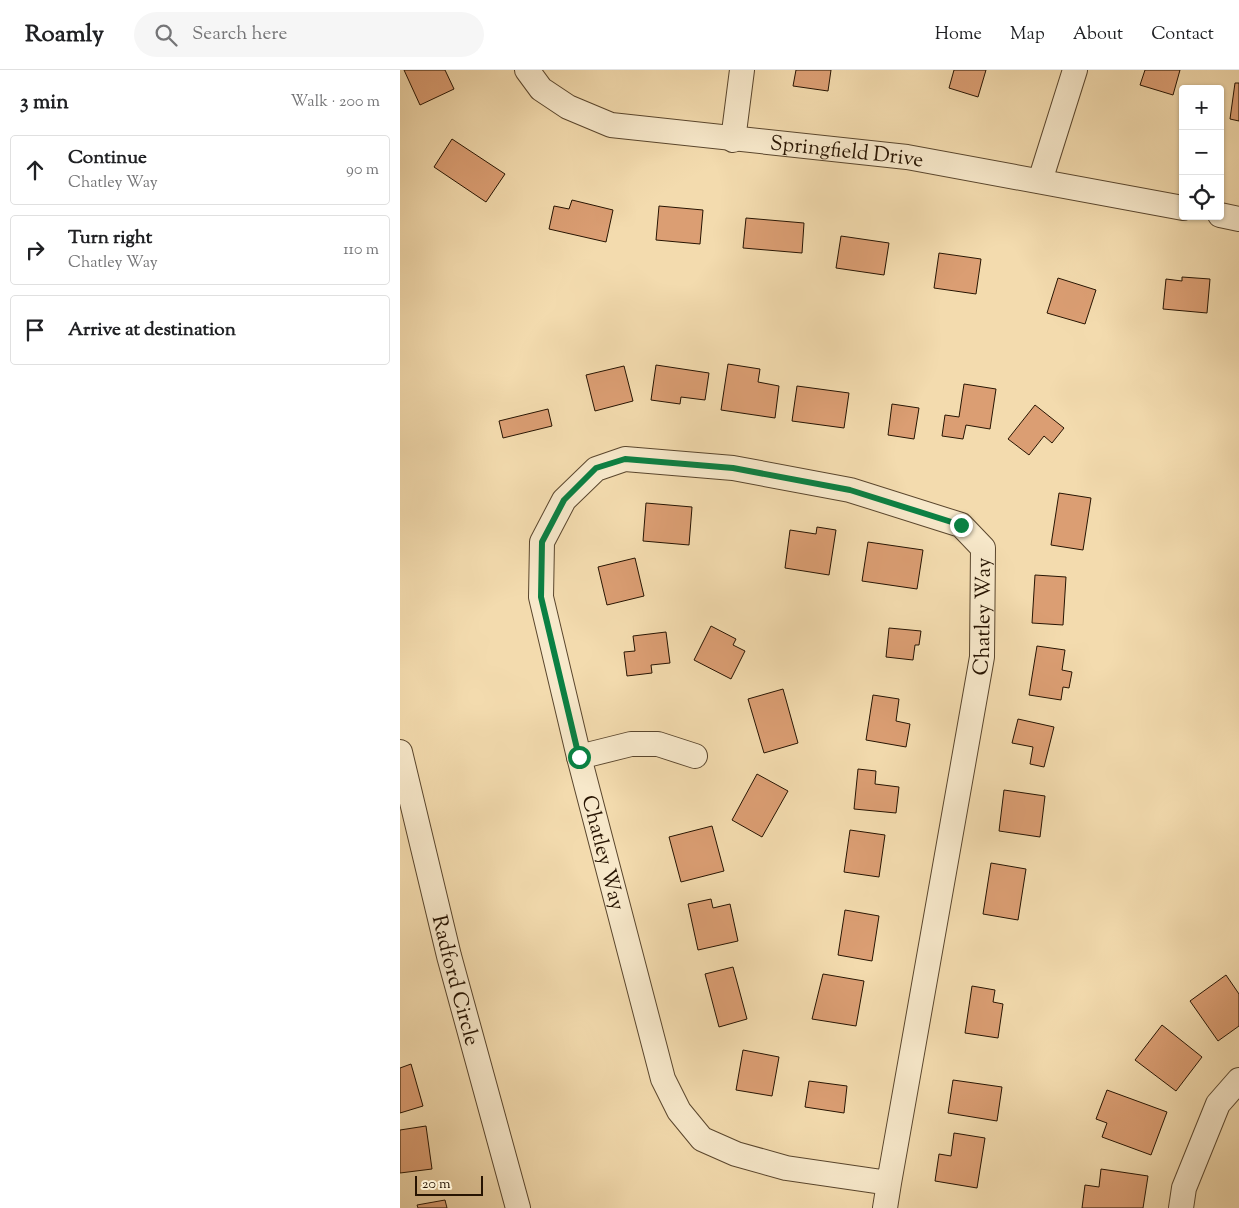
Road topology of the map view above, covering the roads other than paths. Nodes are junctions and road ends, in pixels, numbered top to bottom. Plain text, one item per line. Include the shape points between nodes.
1 (527, 70) edge
2 (742, 70) edge
3 (1075, 70) edge
4 (734, 140) junction
5 (1040, 180) junction
6 (1179, 207) edge
7 (1224, 217) edge
8 (1239, 219) edge
9 (400, 752) edge
10 (695, 756) dead end
11 (579, 757) junction
12 (1239, 1080) edge
13 (889, 1183) junction
14 (518, 1208) edge
15 (885, 1208) edge
16 (1181, 1208) edge

1 - 4 street, Springfield Drive via 541,90 568,107 611,125
2 - 4 street
3 - 5 street
4 - 5 street, Springfield Drive via 907,157
5 - 6 street, Springfield Drive
7 - 8 street
9 - 14 street, Radford Circle via 449,956
10 - 11 street via 658,744 631,744
11 - 13 street, Chatley Way via 663,1079 679,1111 702,1139 736,1154 786,1168
11 - 13 street, Chatley Way via 541,597 542,542 564,500 596,468 625,459 733,468 850,490 961,525 983,548 982,658
12 - 16 street via 1218,1104 1184,1188
13 - 15 street, Chatley Way

